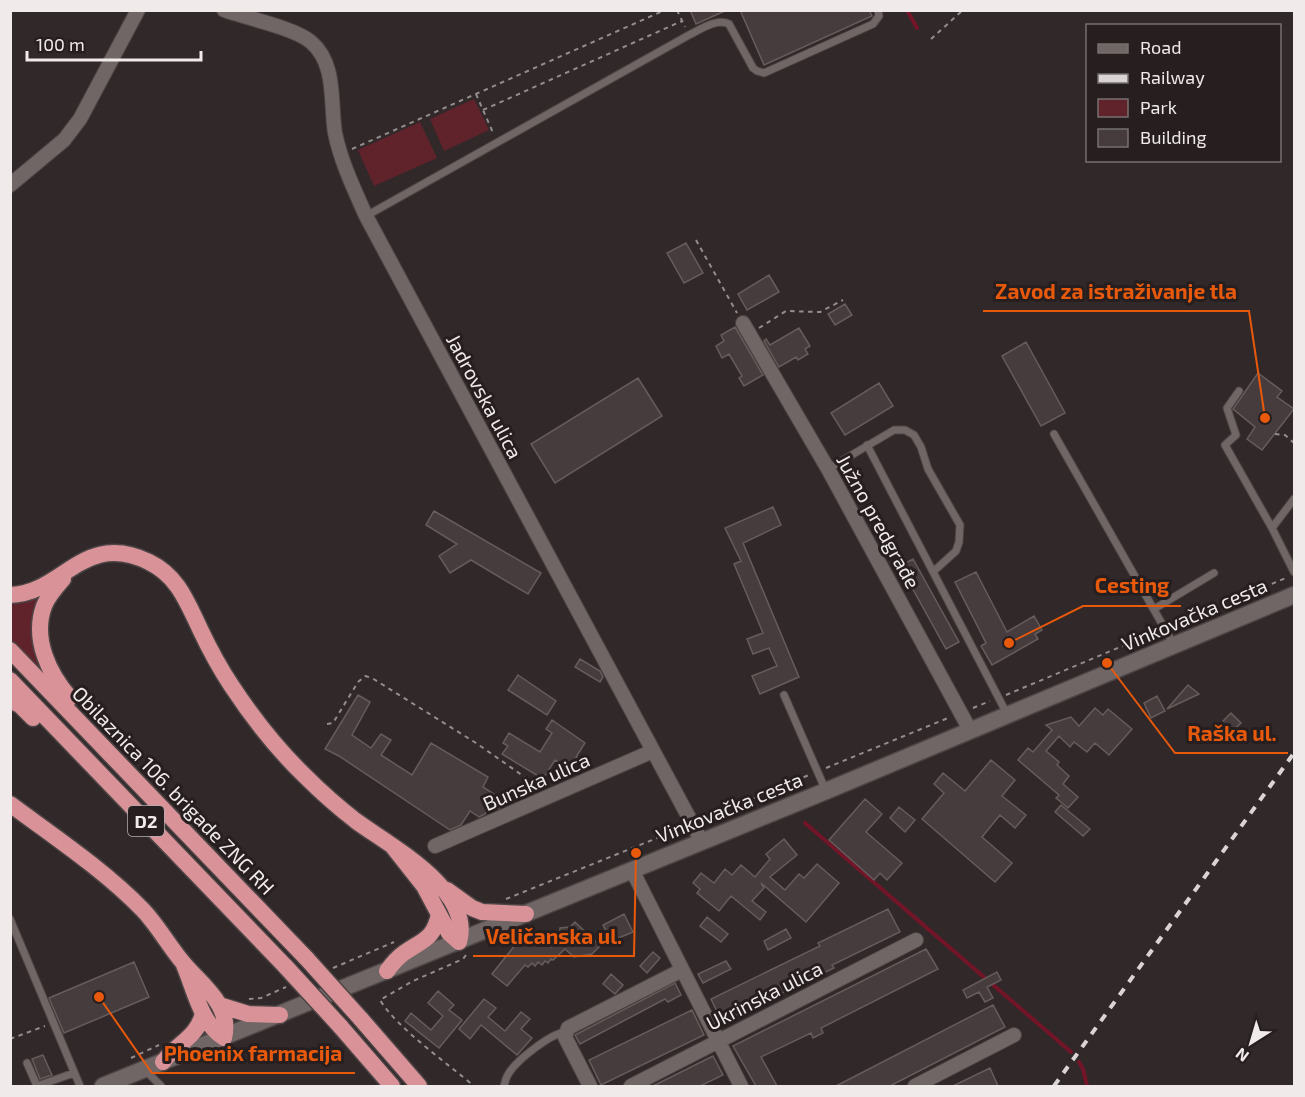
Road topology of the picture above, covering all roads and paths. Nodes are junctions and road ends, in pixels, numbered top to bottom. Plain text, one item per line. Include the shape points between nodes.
1 (138, 10) edge
2 (224, 10) edge
3 (665, 10) edge
4 (677, 10) edge
5 (878, 10) edge
6 (963, 10) edge
7 (682, 21) junction
8 (689, 35) junction
9 (931, 39) dead end
10 (476, 94) junction
11 (483, 110) junction
12 (497, 142) junction
13 (341, 153) junction
14 (10, 185) edge
15 (366, 216) junction
16 (696, 240) dead end
17 (843, 300) dead end
18 (746, 329) junction
19 (1239, 391) dead end
20 (1054, 434) dead end
21 (1275, 434) dead end
22 (1294, 443) edge
23 (867, 445) junction
24 (828, 469) junction
25 (1294, 499) edge
26 (1272, 528) junction
27 (71, 568) junction
28 (934, 571) junction
29 (1294, 572) edge
30 (1214, 573) dead end
31 (10, 595) edge
32 (1294, 595) edge
33 (1154, 609) junction
34 (1174, 645) junction
35 (10, 651) edge
36 (10, 680) edge
37 (784, 695) dead end
38 (10, 700) edge
39 (1007, 714) junction
40 (327, 724) dead end
41 (970, 730) junction
42 (63, 735) junction
43 (91, 735) junction
44 (653, 751) junction
45 (825, 791) junction
46 (551, 796) junction
47 (10, 804) edge
48 (692, 823) junction
49 (701, 840) junction
50 (435, 846) dead end
51 (394, 848) junction
52 (632, 870) junction
53 (440, 884) junction
54 (501, 900) dead end
55 (438, 914) junction
56 (526, 914) junction
57 (10, 919) edge
58 (916, 940) dead end
59 (396, 941) dead end
60 (462, 946) junction
61 (184, 964) junction
62 (418, 969) dead end
63 (682, 970) junction
64 (325, 971) dead end
65 (387, 971) junction
66 (423, 976) junction
67 (294, 984) dead end
68 (240, 998) dead end
69 (219, 1005) junction
70 (203, 1013) junction
71 (280, 1015) junction
72 (54, 1023) junction
73 (566, 1032) junction
74 (1014, 1035) dead end
75 (224, 1038) junction
76 (10, 1039) edge
77 (717, 1041) junction
78 (164, 1043) dead end
79 (132, 1058) dead end
80 (163, 1062) junction
81 (27, 1063) dead end
82 (145, 1070) junction
83 (74, 1073) junction
84 (80, 1086) edge
85 (103, 1086) edge
86 (161, 1086) edge
87 (392, 1086) edge
88 (419, 1086) edge
89 (474, 1086) edge
90 (504, 1086) edge
91 (590, 1086) edge
92 (631, 1086) edge
93 (741, 1086) edge
94 (915, 1086) edge

1 - 14 street via 80,119 64,140
2 - 13 street, Jadrovska ulica via 292,32 310,40 322,53
3 - 10 path
4 - 7 path
5 - 8 lane via 873,24 764,73 753,68 729,24 715,23
6 - 9 path
7 - 8 path
7 - 11 path
8 - 12 lane
10 - 11 path
10 - 13 path
11 - 12 path
12 - 15 lane
13 - 15 street, Jadrovska ulica
15 - 44 street, Jadrovska ulica
16 - 18 path
17 - 18 path via 820,312 786,310
18 - 24 street, Južno predgrađe
19 - 26 lane via 1227,408 1236,435 1225,446
20 - 33 lane
21 - 22 path via 1286,435
23 - 24 lane
23 - 28 lane
23 - 28 lane via 894,430 905,430 914,435 921,447 928,469 960,525 956,551
24 - 41 street, Južno predgrađe
25 - 26 lane
26 - 29 lane
27 - 31 highway via 35,590
27 - 43 highway via 44,607 41,640 58,684 83,716
27 - 51 highway via 86,559 118,554 149,562 164,572 185,597 230,684 279,748 324,794
28 - 39 lane
30 - 33 lane
32 - 34 main road, Vinkovačka cesta
33 - 34 lane
34 - 39 main road, Vinkovačka cesta
35 - 43 highway, Obilaznica 106. brigade ZNG RH / D2
36 - 42 highway, D2
37 - 45 lane
38 - 42 highway via 50,731
39 - 41 main road, Vinkovačka cesta
40 - 46 path via 333,723 358,682 365,676 372,678
41 - 45 main road, Vinkovačka cesta
42 - 87 highway, D2, bridge via 286,967
43 - 88 highway, Obilaznica 106. brigade ZNG RH / D2, bridge via 307,959
44 - 46 street, Bunska ulica
44 - 48 street, Jadrovska ulica
45 - 49 main road, Vinkovačka cesta
46 - 50 street, Bunska ulica
47 - 61 highway via 124,892 165,936
48 - 49 street, Jadrovska ulica
48 - 54 path
49 - 52 main road, Vinkovačka cesta
51 - 53 highway
51 - 55 highway via 424,886
52 - 56 main road, Vinkovačka cesta
52 - 63 street
53 - 56 highway via 482,912
53 - 60 highway via 459,919
55 - 60 highway
55 - 65 highway via 436,926 425,941 396,960
56 - 60 main road, Vinkovačka cesta
57 - 72 lane
58 - 77 street, Ukrinska ulica
59 - 64 path
60 - 65 main road, Vinkovačka cesta
60 - 66 path via 467,953 463,959
61 - 69 highway
61 - 70 highway
62 - 66 path
63 - 73 street via 573,1024
63 - 77 street
65 - 71 main road, Vinkovačka cesta
66 - 89 path via 380,1000 408,1030
67 - 68 path via 261,998
69 - 71 highway via 248,1014
69 - 75 highway via 225,1023
70 - 75 highway
70 - 80 highway via 194,1033
71 - 75 main road, Vinkovačka cesta
72 - 76 path
72 - 83 lane
73 - 90 lane via 554,1035 516,1064
73 - 91 street
74 - 94 street
75 - 80 main road, Vinkovačka cesta
77 - 92 street, Ukrinska ulica
77 - 93 street
78 - 79 path
80 - 82 main road, Vinkovačka cesta
81 - 83 lane via 37,1086
82 - 85 main road, Vinkovačka cesta
82 - 86 lane
83 - 84 lane

